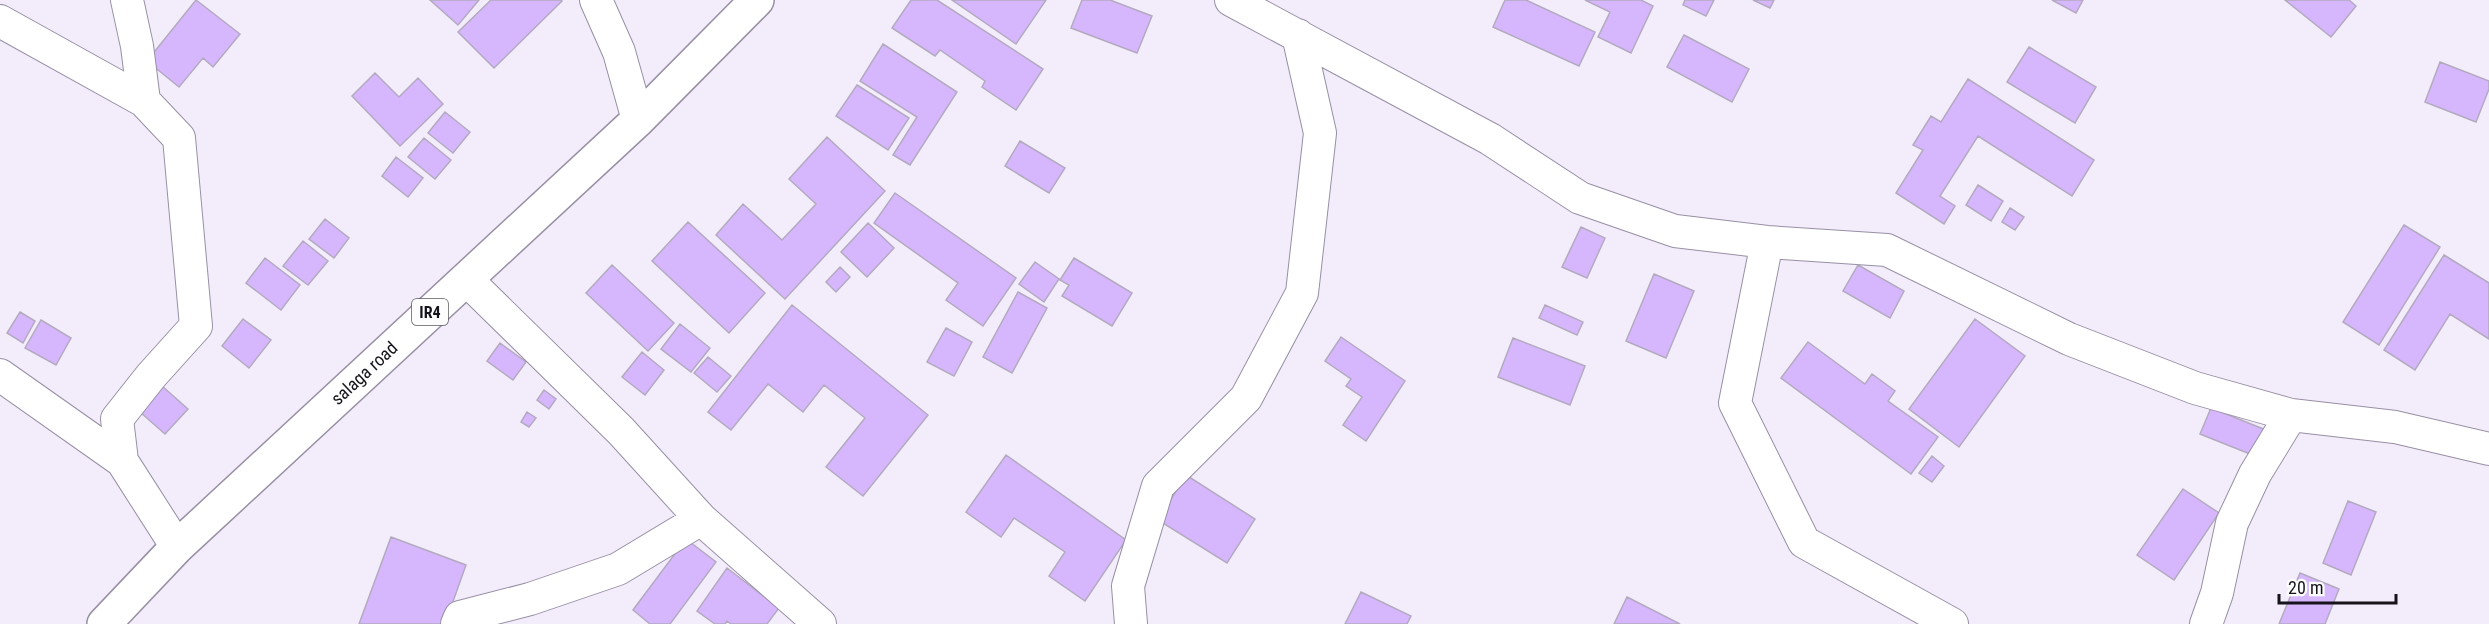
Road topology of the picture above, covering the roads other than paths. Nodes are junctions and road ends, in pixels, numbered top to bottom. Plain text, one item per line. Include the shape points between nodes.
1 (127, 0) edge
2 (596, 0) edge
3 (757, 0) edge
4 (1231, 0) edge
5 (0, 21) edge
6 (1298, 35) junction
7 (144, 101) junction
8 (638, 120) junction
9 (1767, 242) junction
10 (466, 279) junction
11 (0, 375) edge
12 (2291, 415) junction
13 (2489, 449) edge
14 (122, 461) junction
15 (701, 519) junction
16 (177, 547) junction
17 (808, 621) edge
18 (104, 624) edge
19 (457, 624) edge
20 (1131, 624) edge
21 (1952, 624) edge
22 (2206, 624) edge

1 - 7 street
2 - 8 street via 618,52
3 - 8 main road, salaga road / IR4
4 - 6 street
5 - 7 street
6 - 9 street via 1490,139 1580,198 1675,231
6 - 20 street via 1320,133 1302,293 1246,398 1158,486 1128,586
7 - 14 street via 179,138 196,326 117,418
8 - 10 main road, salaga road / IR4
9 - 12 street via 1887,250 2069,339 2195,388
9 - 21 street via 1735,403 1803,542
10 - 15 street via 621,431
10 - 16 main road, salaga road / IR4
11 - 14 street
12 - 13 street via 2395,427
12 - 22 street via 2255,474 2232,523
14 - 16 street
15 - 17 street
15 - 19 street via 618,569 530,599 460,617
16 - 18 main road, salaga road / IR4

